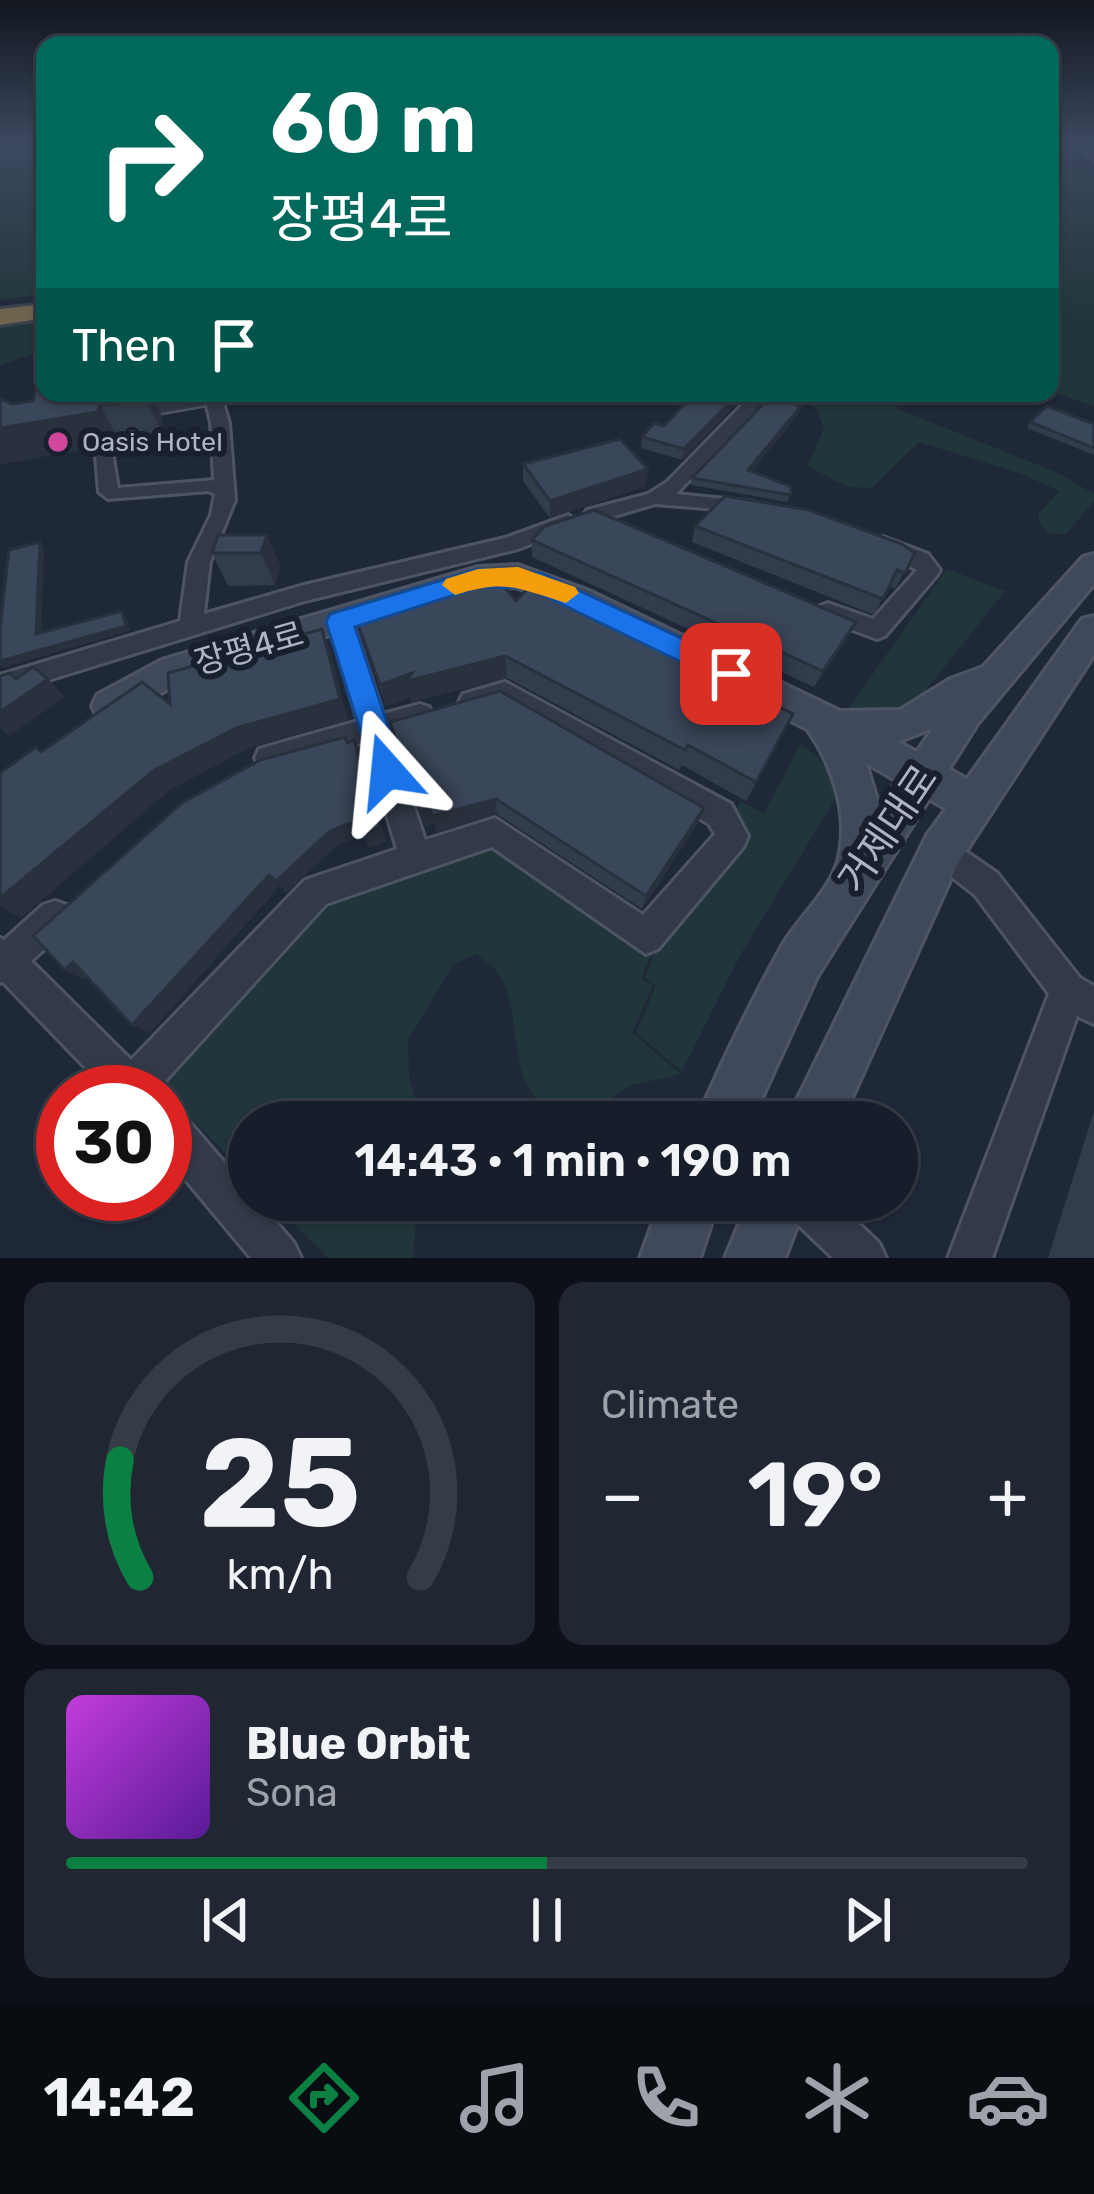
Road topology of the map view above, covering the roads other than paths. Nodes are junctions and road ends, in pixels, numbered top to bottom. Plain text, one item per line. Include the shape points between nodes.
1 (36, 308) edge
2 (0, 313) edge
3 (185, 402) edge
4 (214, 402) edge
5 (756, 402) edge
6 (128, 414) edge
7 (105, 455) dead end
8 (226, 491) junction
9 (655, 498) junction
10 (760, 509) edge
11 (594, 515) junction
12 (636, 532) edge
13 (871, 539) edge
14 (514, 560) junction
15 (1094, 564) edge
16 (806, 603) edge
17 (340, 622) junction
18 (1094, 628) edge
19 (192, 629) junction
20 (995, 679) junction
21 (0, 685) edge
22 (820, 718) junction
23 (80, 726) edge
24 (373, 727) junction
25 (242, 772) edge
26 (925, 775) junction
27 (973, 803) junction
28 (941, 850) junction
29 (415, 858) junction
30 (854, 878) junction
31 (77, 898) edge
32 (2, 960) edge
33 (1081, 998) edge
34 (109, 1065) edge
35 (157, 1065) edge
36 (733, 1101) edge
37 (823, 1101) edge
38 (192, 1156) edge
39 (683, 1221) edge
40 (771, 1221) edge
41 (779, 1221) edge
42 (825, 1221) edge
43 (279, 1258) edge
44 (670, 1258) edge
45 (755, 1258) edge
46 (776, 1258) edge
47 (864, 1258) edge
48 (970, 1258) edge

1 - 2 highway
3 - 6 lane
4 - 8 street
5 - 9 street
7 - 8 street via 115,494 211,484
8 - 19 street via 191,595
9 - 10 street
9 - 11 street
11 - 12 street
11 - 14 street
13 - 16 street via 929,570 884,627 870,629
14 - 17 main road, 장평4로
14 - 19 street via 343,582
14 - 22 main road, 장평4로
15 - 20 main road, 거제대로
17 - 23 main road, 장평4로 via 174,670
17 - 24 street
18 - 27 main road, 거제대로
19 - 21 street
20 - 22 main road via 900,728
20 - 26 main road, 거제대로
22 - 26 main road, 장평4로
22 - 30 main road via 835,736 857,807 862,854
24 - 25 street
24 - 29 street
24 - 29 street via 506,693 720,814 733,834 646,937 495,832
26 - 27 main road, 장평4로
26 - 30 main road, 거제대로
27 - 28 main road, 거제대로
28 - 33 street via 986,884
28 - 37 main road, 거제대로
29 - 35 street via 316,891
30 - 36 main road, 거제대로 via 800,960
31 - 32 street
32 - 34 street
33 - 48 street
38 - 43 street
39 - 44 main road
40 - 45 main road
41 - 46 street
42 - 47 street

